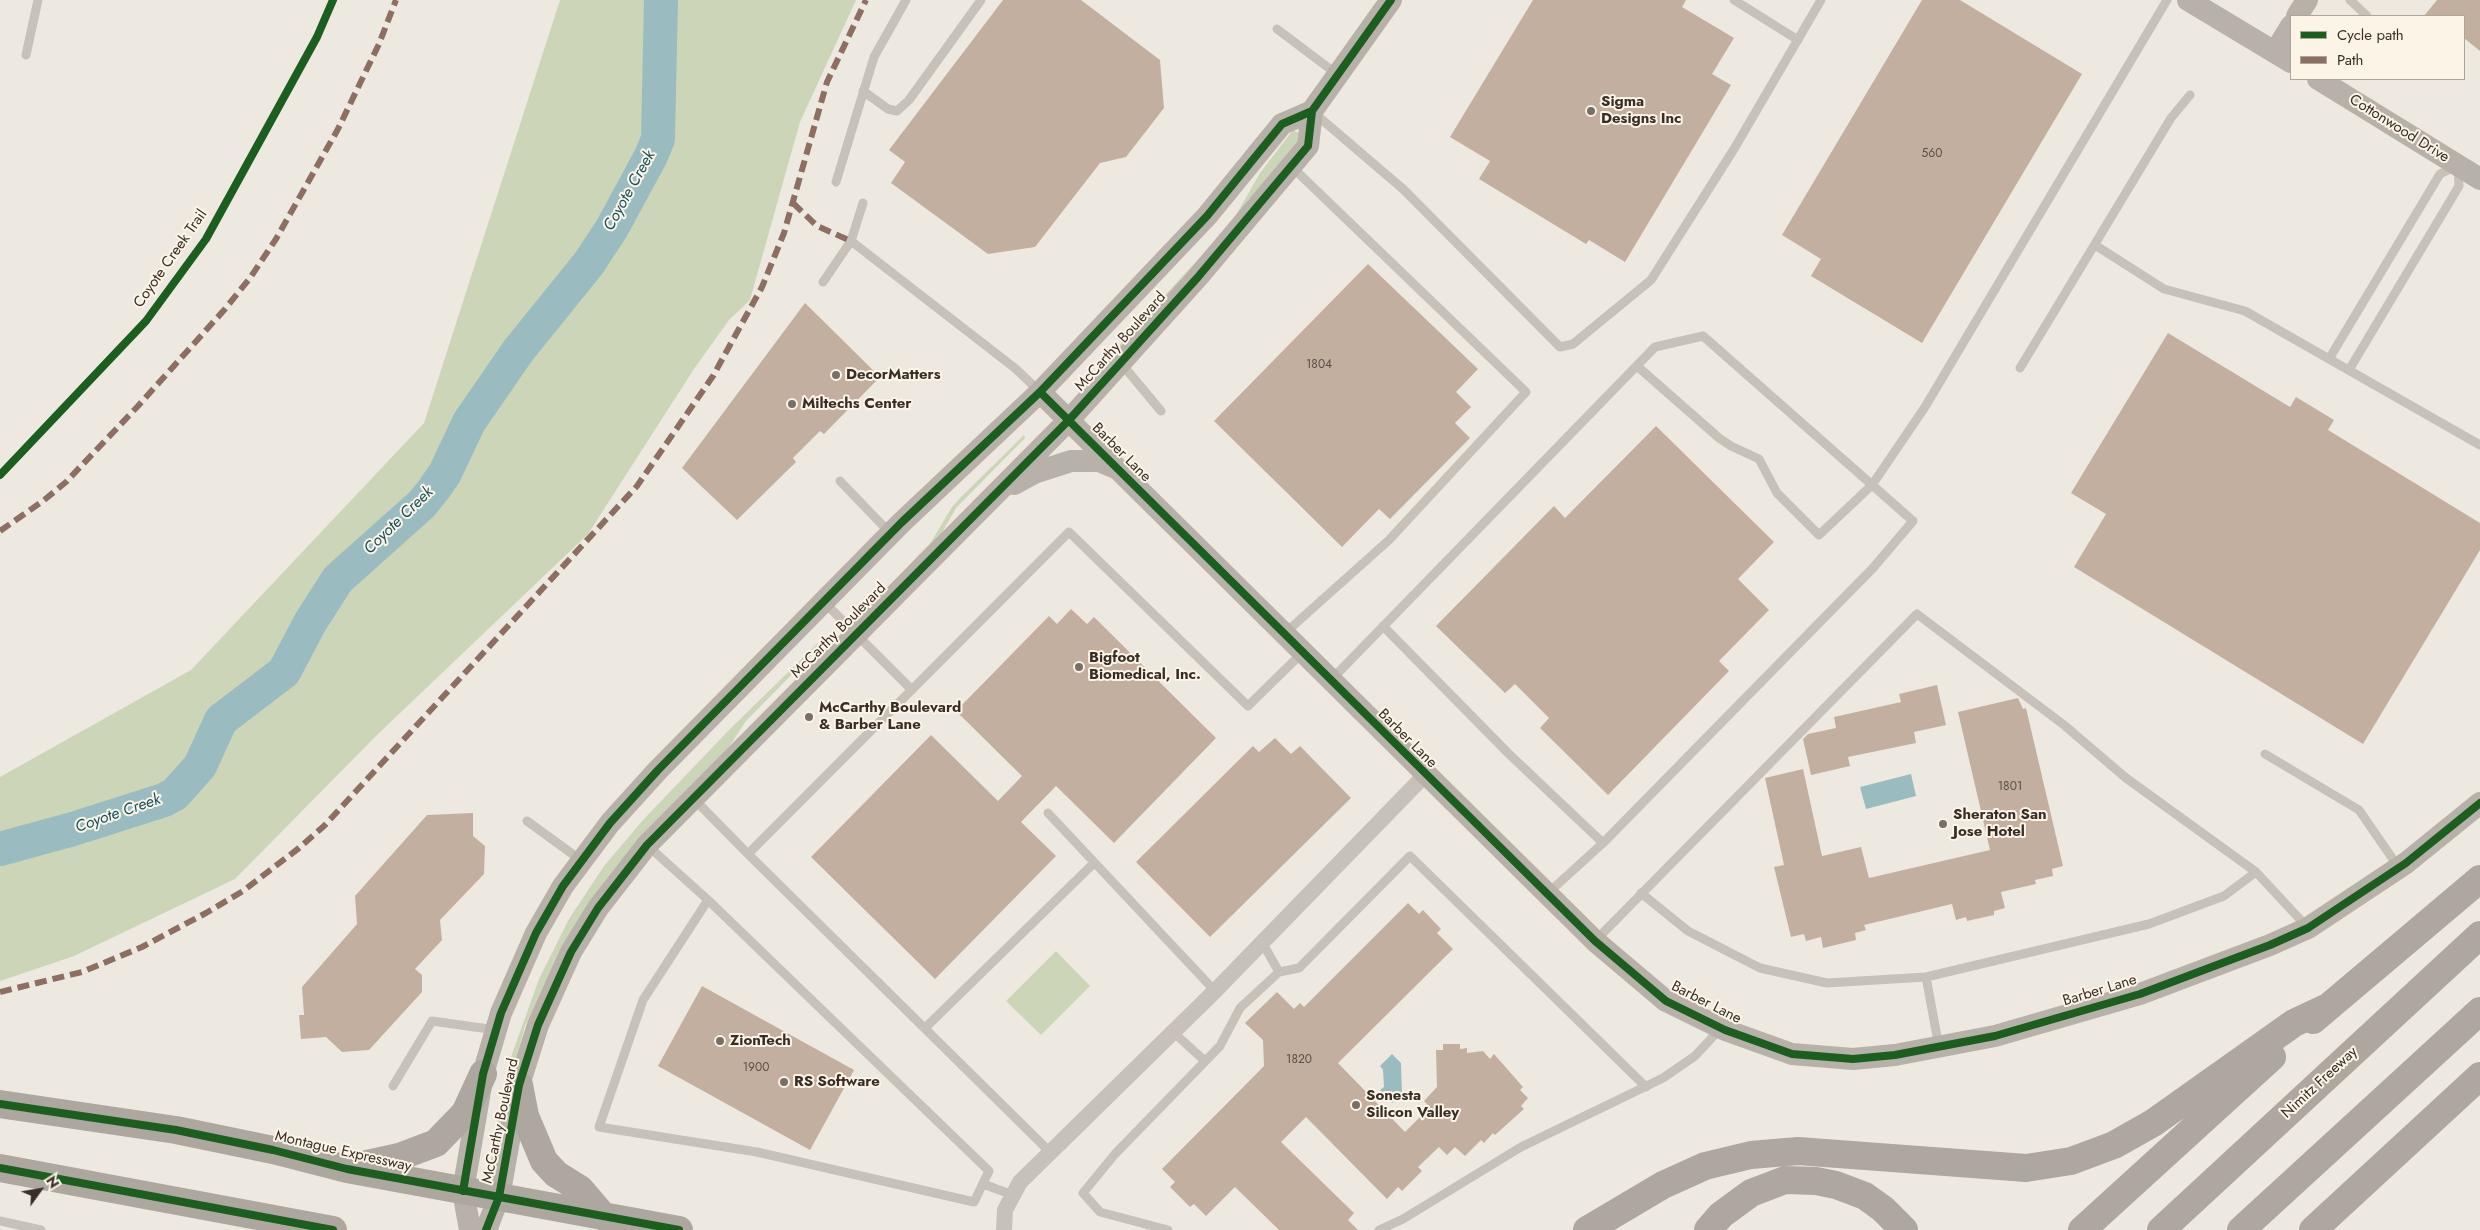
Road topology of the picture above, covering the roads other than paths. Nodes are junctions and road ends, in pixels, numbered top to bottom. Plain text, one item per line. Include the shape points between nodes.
1 (38, 0) edge
2 (906, 0) edge
3 (981, 0) edge
4 (1391, 0) edge
5 (1734, 0) edge
6 (1821, 0) edge
7 (2167, 0) edge
8 (2188, 0) edge
9 (2307, 0) edge
10 (2350, 0) edge
11 (2298, 15) edge
12 (2366, 15) edge
13 (1277, 29) dead end
14 (2290, 30) edge
15 (1798, 40) junction
16 (26, 55) dead end
17 (2283, 57) edge
18 (1338, 75) junction
19 (2320, 80) edge
20 (863, 91) junction
21 (2190, 95) dead end
22 (1312, 111) junction
23 (2458, 165) junction
24 (1291, 166) junction
25 (2480, 179) edge
26 (836, 182) dead end
27 (863, 203) dead end
28 (851, 242) junction
29 (2095, 245) junction
30 (822, 282) dead end
31 (2329, 359) junction
32 (1121, 363) junction
33 (1637, 366) junction
34 (2020, 368) dead end
35 (2349, 370) junction
36 (1040, 392) junction
37 (1162, 411) dead end
38 (1069, 420) junction
39 (2480, 446) edge
40 (1116, 468) junction
41 (840, 481) dead end
42 (1872, 485) junction
43 (994, 496) junction
44 (891, 534) junction
45 (824, 602) junction
46 (1383, 626) junction
47 (856, 633) junction
48 (1283, 635) junction
49 (1302, 653) junction
50 (1330, 681) junction
51 (912, 690) junction
52 (2265, 754) dead end
53 (1425, 775) junction
54 (693, 798) junction
55 (2480, 803) edge
56 (1048, 813) dead end
57 (528, 821) dead end
58 (1603, 843) junction
59 (648, 844) junction
60 (748, 854) junction
61 (582, 861) junction
62 (1094, 863) junction
63 (2399, 868) junction
64 (2256, 872) junction
65 (2480, 878) edge
66 (1641, 893) junction
67 (1546, 895) junction
68 (708, 900) junction
69 (2308, 928) junction
70 (2480, 935) edge
71 (1595, 941) junction
72 (1262, 942) junction
73 (1279, 972) junction
74 (1926, 977) junction
75 (1215, 991) junction
76 (2326, 1008) junction
77 (2480, 1010) edge
78 (925, 1028) junction
79 (1720, 1028) junction
80 (496, 1030) junction
81 (1173, 1032) junction
82 (1940, 1047) junction
83 (1205, 1061) junction
84 (483, 1074) junction
85 (2480, 1076) edge
86 (519, 1085) junction
87 (393, 1086) dead end
88 (1646, 1087) junction
89 (0, 1104) edge
90 (1050, 1152) junction
91 (0, 1168) edge
92 (347, 1169) junction
93 (983, 1184) junction
94 (463, 1191) junction
95 (1013, 1195) junction
96 (499, 1197) junction
97 (604, 1217) junction
98 (0, 1221) edge
99 (42, 1230) edge
100 (328, 1230) edge
101 (470, 1230) edge
102 (486, 1230) edge
103 (679, 1230) edge
104 (1004, 1230) edge
105 (1168, 1230) edge
106 (1379, 1230) edge
107 (1587, 1230) edge
108 (1708, 1230) edge
109 (1904, 1230) edge
110 (2082, 1230) edge
111 (2161, 1230) edge
112 (2241, 1230) edge
113 (2313, 1230) edge

1 - 16 lane
2 - 20 lane via 874,57
3 - 20 lane via 897,112
4 - 18 main road, McCarthy Boulevard
5 - 15 lane
6 - 15 lane
7 - 42 lane via 1926,407
8 - 17 main road
9 - 11 main road
10 - 12 lane
13 - 18 lane
14 - 17 main road
15 - 22 lane via 1734,149 1650,280 1573,344 1560,347 1403,189
18 - 22 main road, McCarthy Boulevard
19 - 23 main road, Cottonwood Drive
20 - 26 lane
21 - 29 lane via 2171,118
22 - 24 main road, McCarthy Boulevard via 1308,146
22 - 36 main road, McCarthy Boulevard via 1282,124 1207,216
23 - 25 main road, Cottonwood Drive
23 - 31 lane via 2440,174
23 - 35 lane via 2459,186
24 - 32 main road, McCarthy Boulevard
24 - 48 lane via 1526,392 1389,540
27 - 28 lane
28 - 30 lane
28 - 36 lane via 1016,369
29 - 31 lane via 2164,289 2245,311
29 - 34 lane
31 - 35 lane
32 - 37 lane
32 - 38 main road, McCarthy Boulevard
33 - 42 lane via 1655,347 1703,336
33 - 42 lane via 1719,438 1758,459 1777,493 1819,535
33 - 46 lane
35 - 39 lane
36 - 38 main road, Barber Lane
36 - 44 main road, McCarthy Boulevard
38 - 40 main road, Barber Lane
38 - 43 main road, McCarthy Boulevard
40 - 43 main road via 1099,461 1070,461 1034,472
40 - 48 main road, Barber Lane
41 - 44 lane
42 - 58 lane via 1913,521 1873,568
43 - 47 main road, McCarthy Boulevard
44 - 45 main road, McCarthy Boulevard
45 - 47 lane
45 - 61 main road, McCarthy Boulevard via 658,770
46 - 50 lane
46 - 58 lane via 1509,754
47 - 51 lane
47 - 54 main road, McCarthy Boulevard
48 - 49 main road, Barber Lane
49 - 50 main road, Barber Lane
49 - 51 lane via 1248,706 1070,532
50 - 53 main road, Barber Lane
51 - 60 lane
52 - 63 lane via 2359,810
53 - 67 main road, Barber Lane
53 - 72 street
54 - 59 main road, McCarthy Boulevard
54 - 60 lane
55 - 63 main road, Barber Lane
56 - 62 lane
57 - 61 lane
58 - 67 lane
59 - 68 lane
59 - 86 main road, McCarthy Boulevard via 598,908 571,952 538,1025
60 - 78 lane
61 - 80 main road, McCarthy Boulevard via 563,886 536,933
62 - 75 lane
62 - 78 lane
63 - 69 main road, Barber Lane
64 - 66 lane via 2181,820 2064,725 1917,614
64 - 69 lane
64 - 74 lane via 2224,896 2149,924
65 - 76 highway
66 - 71 lane
66 - 74 lane via 1688,931 1760,968 1827,983
67 - 71 main road, Barber Lane
68 - 93 lane via 989,1171
68 - 93 lane via 643,1000 598,1127 757,1152 974,1202
69 - 82 main road, Barber Lane via 2140,994 1995,1036
70 - 111 highway, Nimitz Freeway
71 - 79 main road, Barber Lane via 1666,1001
72 - 73 lane
72 - 75 street
73 - 83 lane via 1240,1008 1220,1046
73 - 88 lane via 1299,968 1410,856
74 - 82 lane
75 - 81 street
76 - 107 highway via 2294,1023 2153,1123 2114,1145 2072,1161 2026,1168 1798,1151 1751,1155 1705,1166 1663,1185
76 - 110 highway
77 - 112 highway
78 - 90 lane
79 - 82 main road, Barber Lane via 1792,1054 1823,1058 1886,1056
79 - 88 lane via 1695,1056
80 - 84 main road, McCarthy Boulevard
80 - 87 lane via 432,1021
81 - 83 lane
81 - 90 street
83 - 105 lane via 1115,1154 1083,1193 1100,1212
84 - 92 highway via 465,1113 436,1142 399,1157
84 - 94 main road, McCarthy Boulevard
85 - 113 highway
86 - 96 main road, McCarthy Boulevard
86 - 97 highway via 525,1116 544,1161 556,1174 580,1189
88 - 106 lane via 1521,1147 1403,1219
89 - 92 highway, Montague Expressway via 176,1130
90 - 95 street via 1020,1182
91 - 100 highway
92 - 94 highway, Montague Expressway
93 - 95 lane
94 - 96 highway, Montague Expressway
94 - 101 main road, McCarthy Boulevard
95 - 104 street via 1005,1210
96 - 97 highway, Montague Expressway
96 - 102 main road, McCarthy Boulevard
97 - 103 highway, Montague Expressway
98 - 99 lane
108 - 109 highway via 1721,1215 1751,1193 1785,1180 1826,1183 1865,1196

